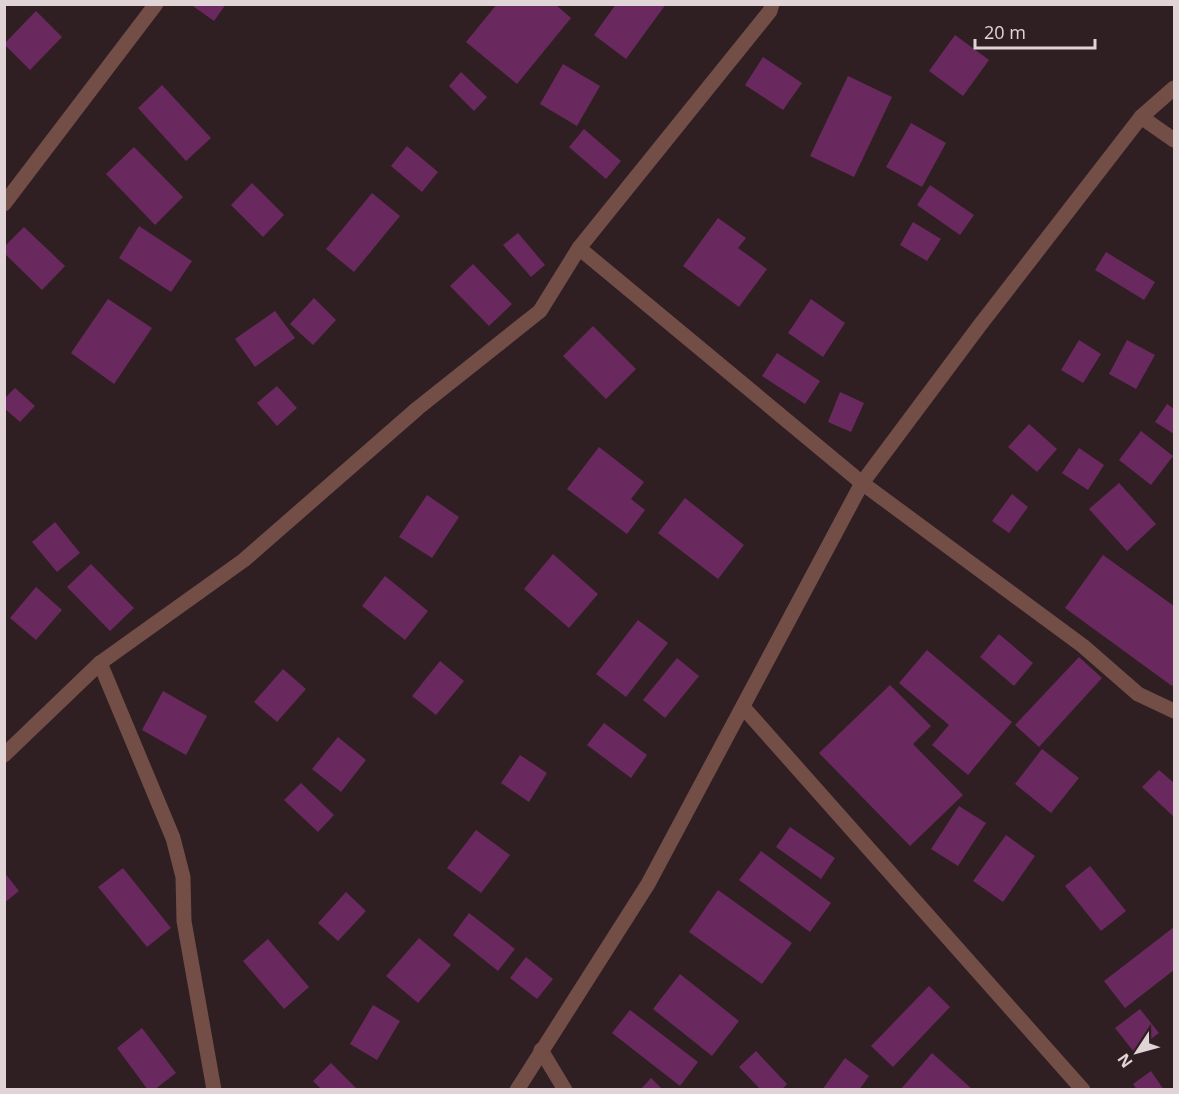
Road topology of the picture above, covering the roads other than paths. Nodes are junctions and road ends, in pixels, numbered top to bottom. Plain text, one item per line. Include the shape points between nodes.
1 (156, 4) edge
2 (768, 7) edge
3 (1174, 88) edge
4 (1141, 117) junction
5 (1174, 140) edge
6 (4, 204) edge
7 (579, 248) junction
8 (862, 483) junction
9 (100, 663) junction
10 (743, 707) junction
11 (1174, 711) edge
12 (4, 755) edge
13 (541, 1050) junction
14 (214, 1089) edge
15 (517, 1089) edge
16 (565, 1089) edge
17 (1083, 1089) edge

1 - 6 street
2 - 7 street
3 - 4 street
4 - 5 street
4 - 8 street
7 - 8 street
7 - 9 street via 540,311 418,408 244,560
8 - 10 street
8 - 11 street via 1083,646 1138,694
9 - 12 street
9 - 14 street via 173,838 183,877 184,921
10 - 13 street via 648,884
10 - 17 street
13 - 15 street
13 - 16 street

